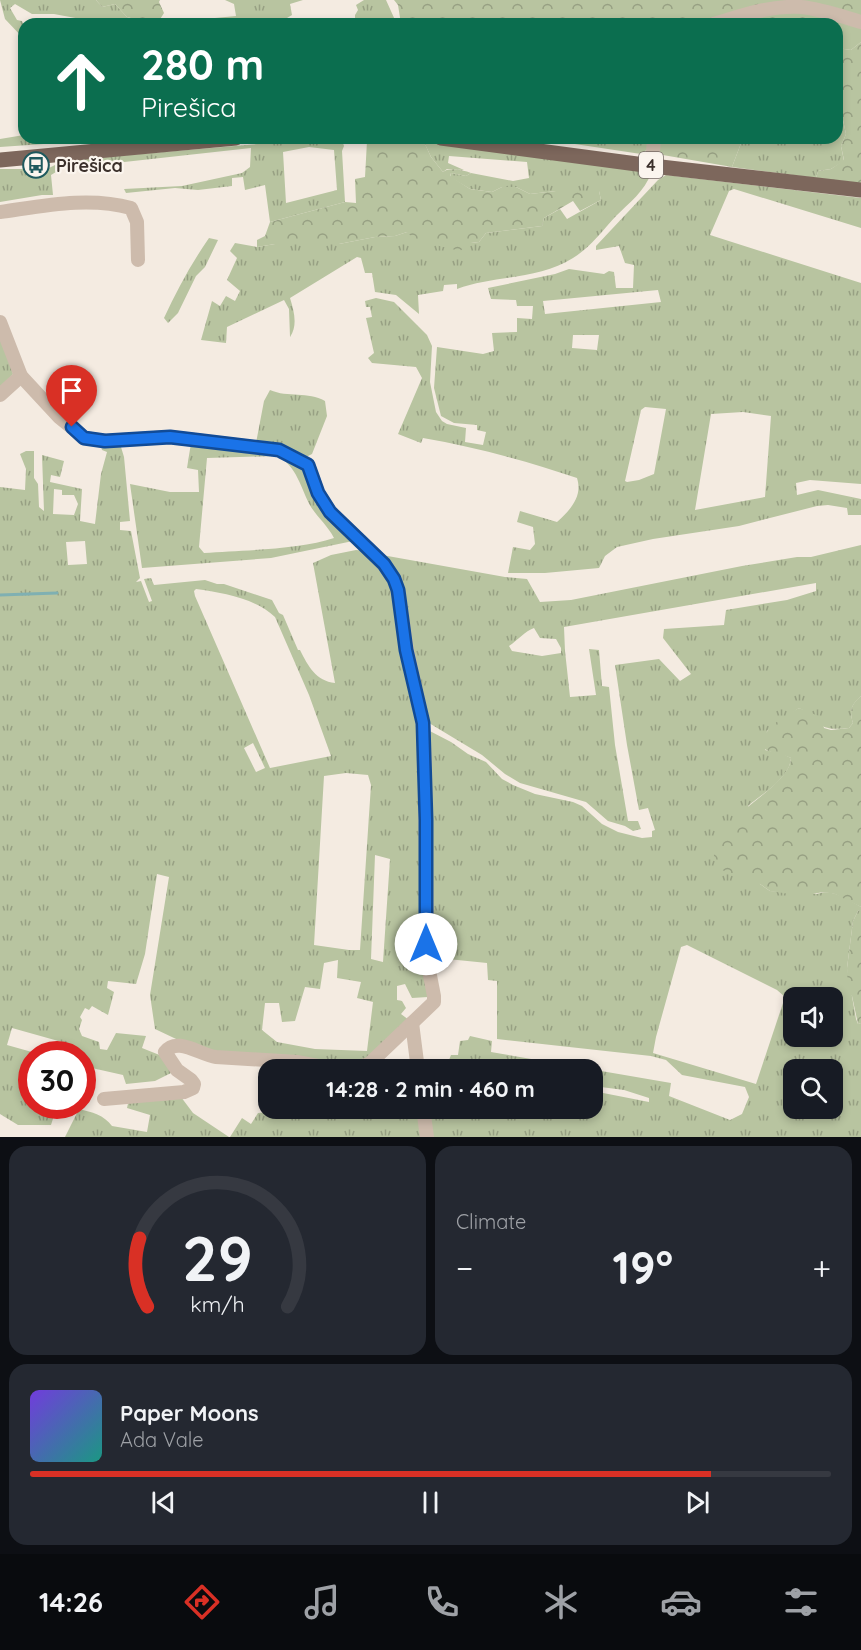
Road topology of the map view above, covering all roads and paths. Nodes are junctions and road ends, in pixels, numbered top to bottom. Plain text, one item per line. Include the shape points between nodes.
1 (733, 18) edge
2 (861, 22) edge
3 (172, 144) edge
4 (486, 144) edge
5 (654, 144) edge
6 (0, 160) edge
7 (652, 166) junction
8 (861, 190) edge
9 (0, 212) edge
10 (138, 260) dead end
11 (0, 322) edge
12 (21, 376) junction
13 (0, 394) edge
14 (412, 1023) junction
15 (374, 1059) edge
16 (417, 1059) edge
17 (258, 1060) edge
18 (104, 1100) dead end
19 (425, 1119) edge
20 (427, 1137) edge

1 - 2 street via 779,7 801,7
3 - 6 main road
4 - 7 main road, 4
5 - 7 street
7 - 8 main road, 4
9 - 10 street via 110,202 131,208 137,222
11 - 12 street
12 - 13 street
12 - 14 street via 84,438 105,441 170,437 279,450 308,465 330,512 384,564 394,579 423,723 426,776 427,960 434,1002
14 - 15 street
14 - 16 street
17 - 18 street via 206,1056 176,1044 165,1052 177,1070 191,1080 193,1088
19 - 20 street

